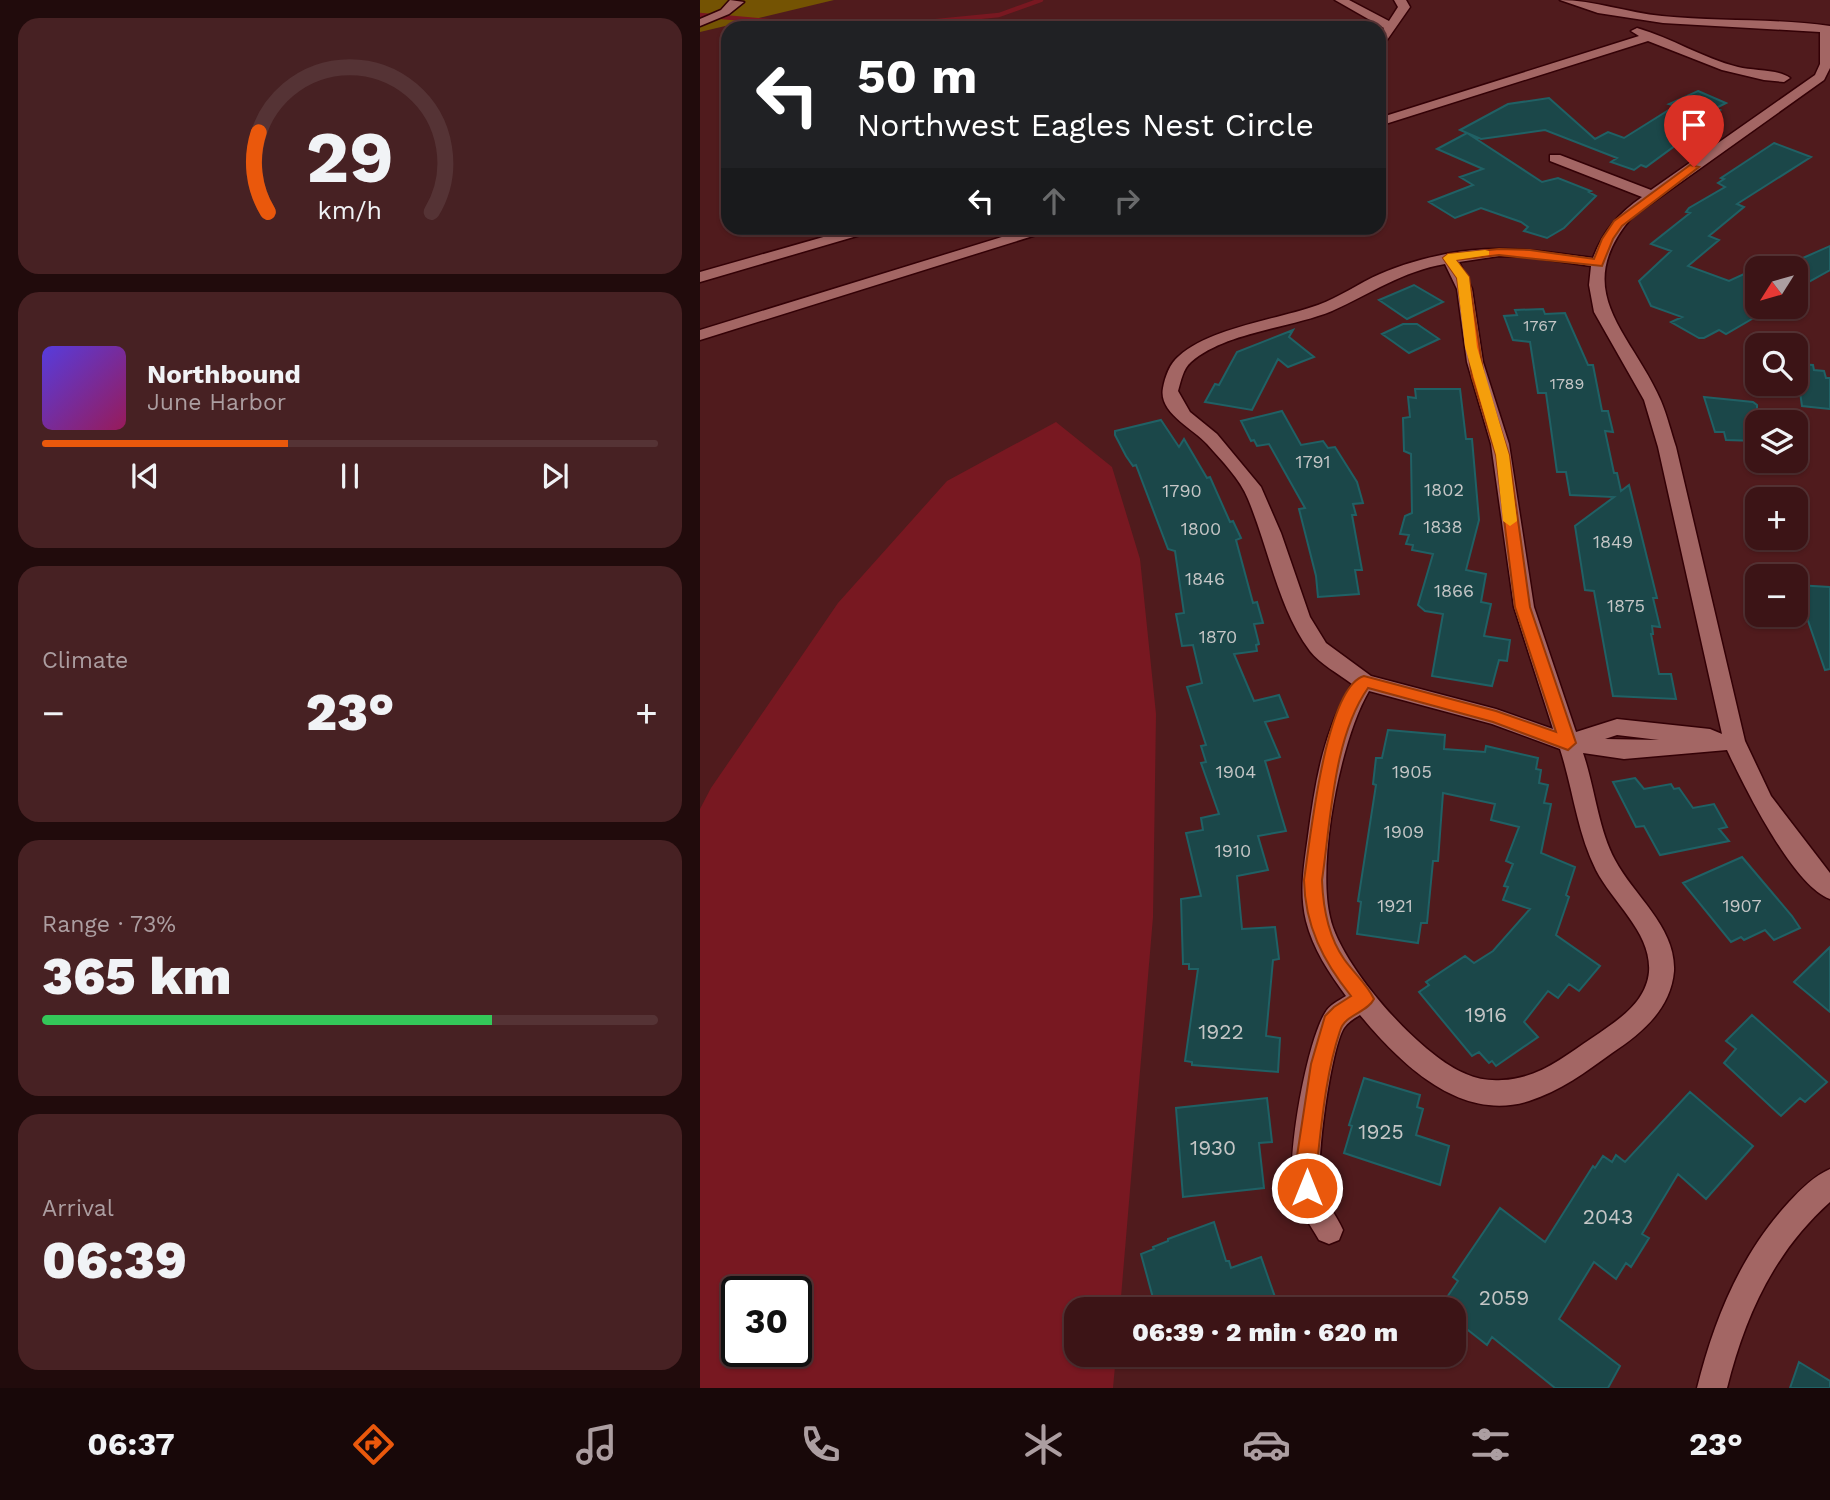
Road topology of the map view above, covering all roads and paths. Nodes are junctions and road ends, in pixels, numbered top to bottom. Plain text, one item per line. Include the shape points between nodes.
1 (736, 0) edge
2 (1341, 0) edge
3 (1400, 0) edge
4 (1566, 0) edge
5 (1607, 0) edge
6 (1598, 10) junction
7 (1380, 21) edge
8 (703, 22) edge
9 (1386, 24) edge
10 (1391, 27) junction
11 (1828, 29) edge
12 (1386, 34) edge
13 (1648, 37) junction
14 (1784, 78) dead end
15 (1386, 120) edge
16 (1555, 158) dead end
17 (1653, 196) junction
18 (845, 235) edge
19 (1021, 235) edge
20 (1448, 258) junction
21 (1598, 263) junction
22 (700, 277) edge
23 (700, 335) edge
24 (1364, 681) junction
25 (1734, 741) junction
26 (1568, 743) junction
27 (1830, 890) edge
28 (1364, 999) junction
29 (1830, 1183) edge
30 (1329, 1230) dead end
31 (1712, 1388) edge

1 - 8 street via 725,12
2 - 7 street
3 - 10 street via 1404,6
4 - 6 street
5 - 6 street
6 - 11 street via 1649,18
6 - 13 street
9 - 10 street
10 - 12 street
11 - 17 street via 1826,64 1820,77
13 - 14 street via 1727,70
13 - 15 street
16 - 17 street
17 - 21 street via 1618,223
18 - 22 street
19 - 23 street
20 - 21 street via 1530,253
20 - 24 street via 1387,276 1325,308 1206,346 1185,359 1171,382 1174,403 1184,416 1211,438 1252,487 1300,618 1319,648
20 - 26 street via 1463,277 1478,377 1503,455 1523,607
21 - 25 street via 1597,297 1602,312 1652,400 1667,447
24 - 26 street via 1496,717
24 - 28 street via 1349,703 1335,741 1313,880 1323,937
25 - 26 street via 1623,750
25 - 27 street via 1762,800
26 - 28 street via 1605,863 1654,936 1661,972 1646,1012 1552,1080 1499,1094 1468,1088 1428,1065
28 - 30 street via 1332,1023 1307,1156 1307,1188
29 - 31 street via 1810,1198 1774,1240 1744,1291

